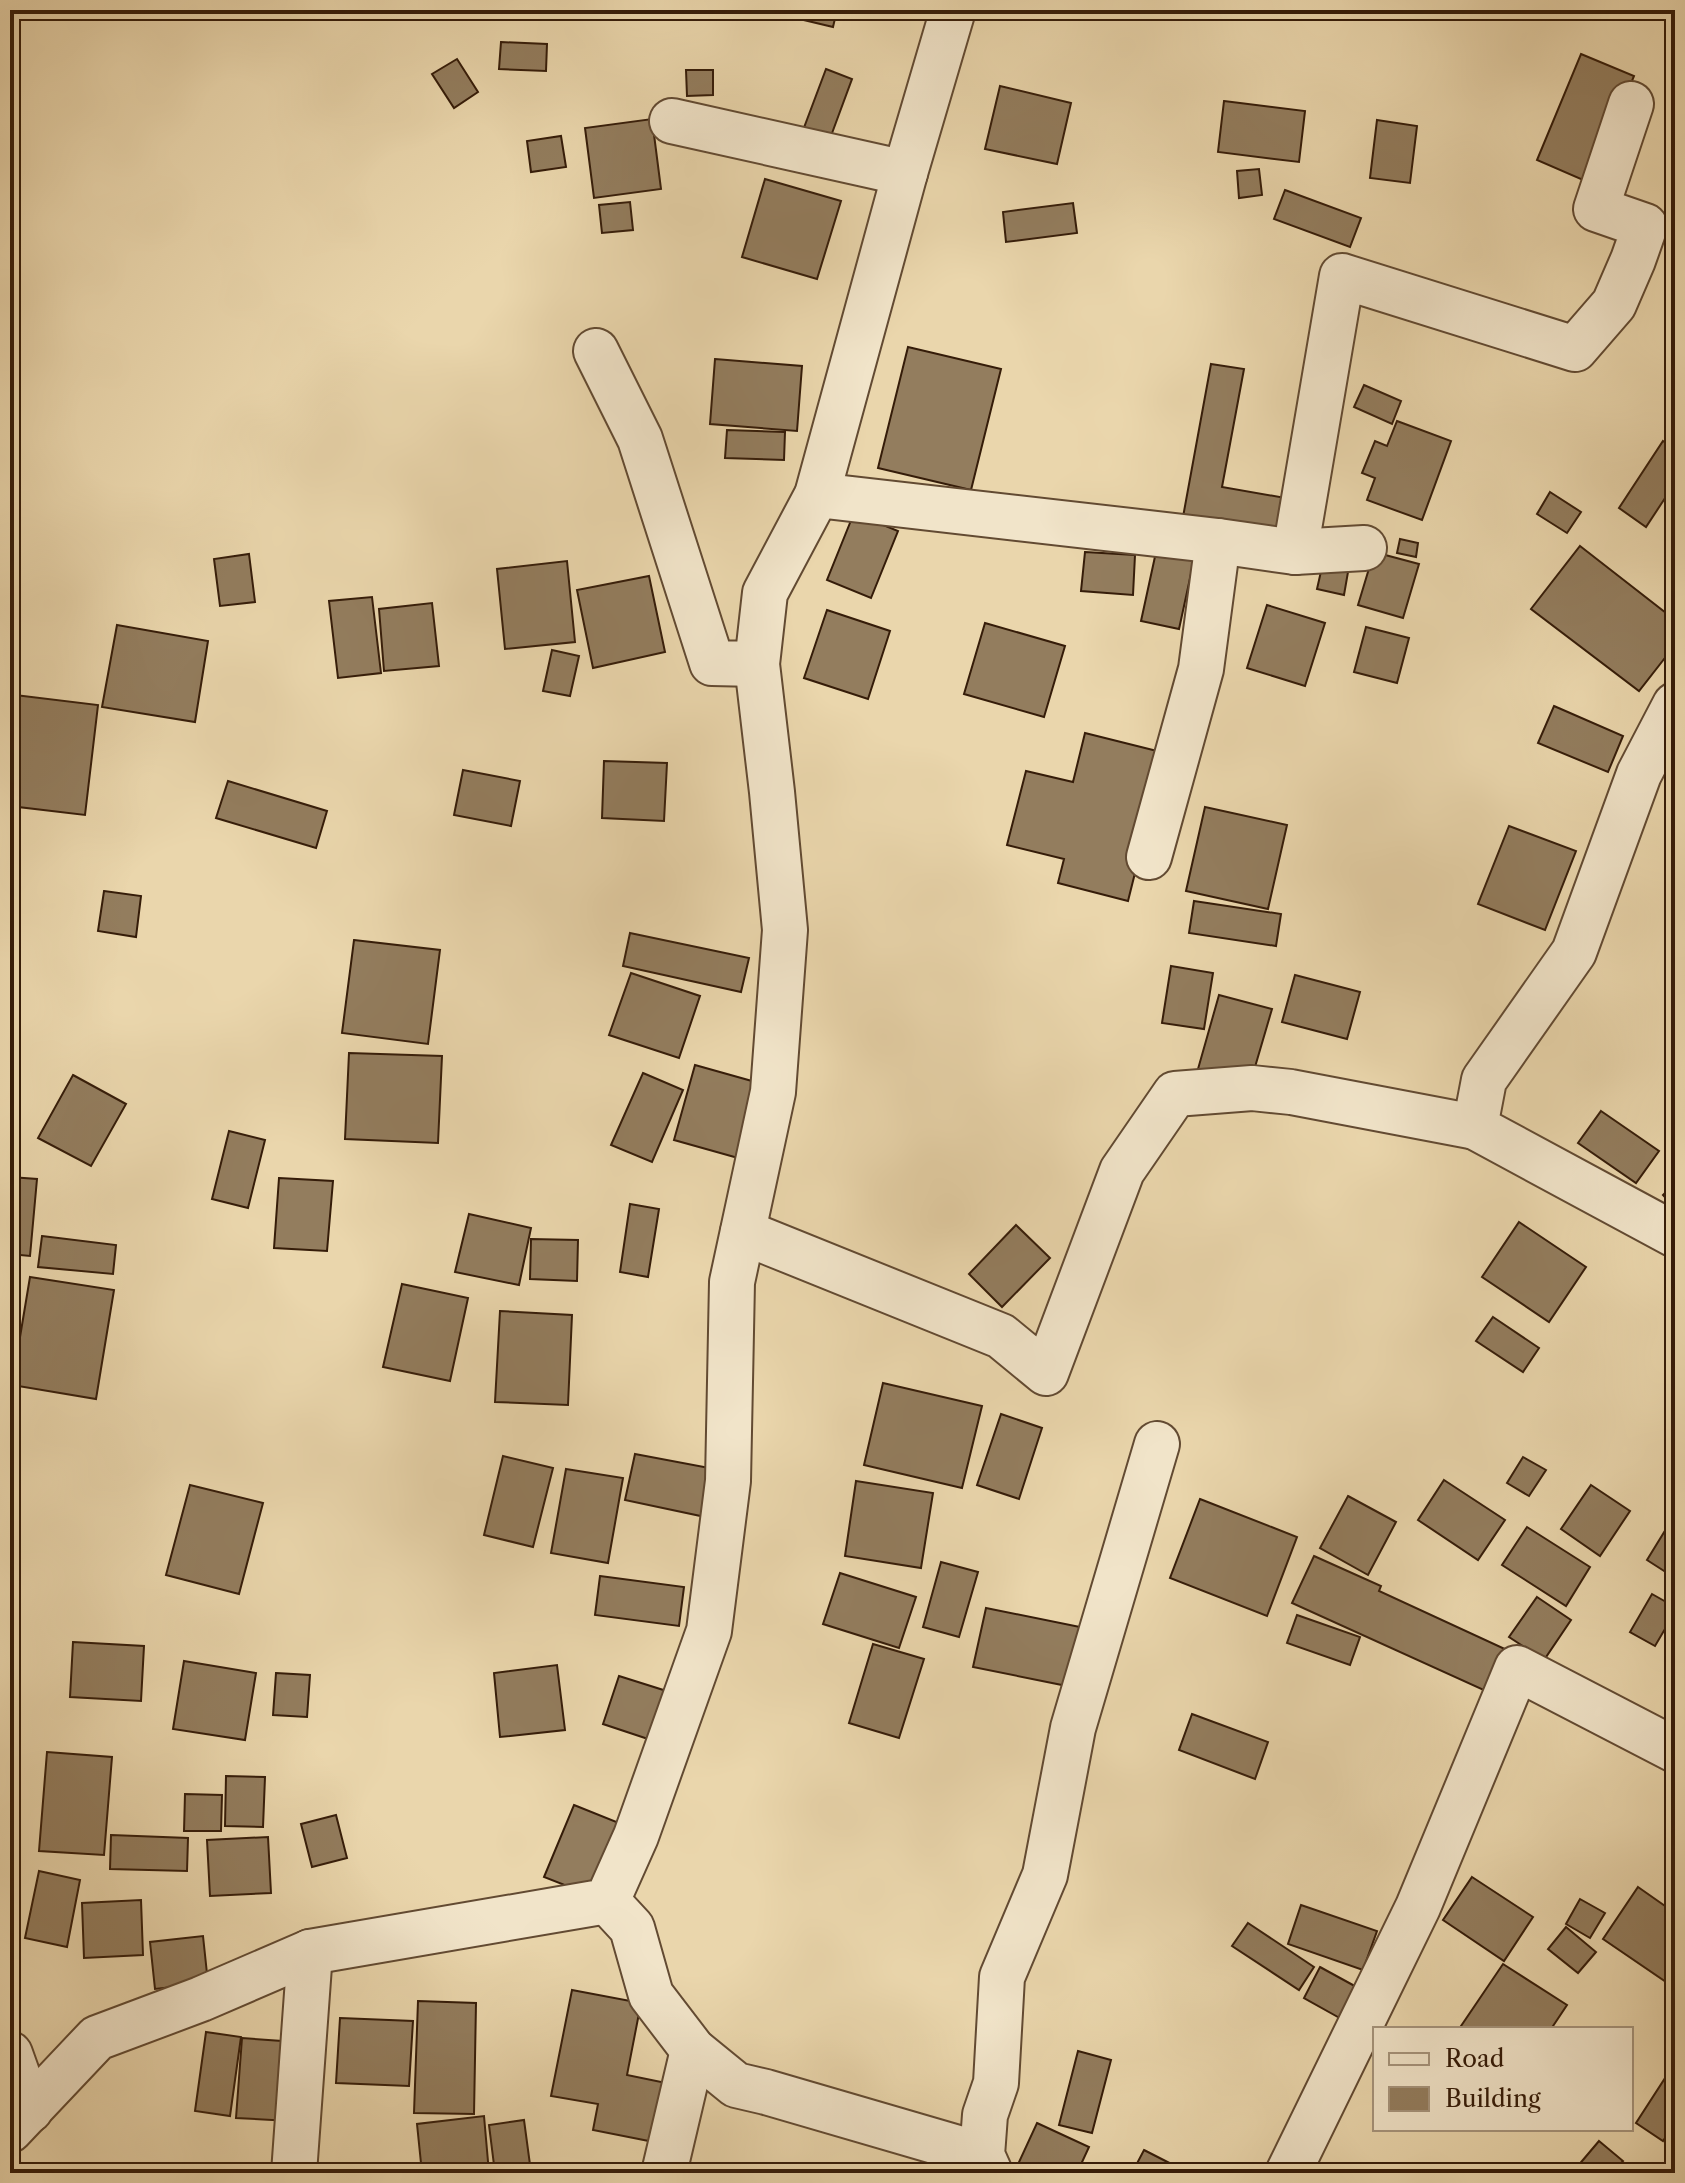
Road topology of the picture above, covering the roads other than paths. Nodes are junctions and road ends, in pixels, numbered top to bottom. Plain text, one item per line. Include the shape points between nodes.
1 (953, 10) edge
2 (1631, 104) dead end
3 (672, 121) dead end
4 (905, 173) junction
5 (596, 351) dead end
6 (817, 495) junction
7 (1218, 541) junction
8 (1364, 548) dead end
9 (1295, 552) junction
10 (757, 664) junction
11 (1675, 705) edge
12 (1149, 857) dead end
13 (1475, 1127) junction
14 (743, 1232) junction
15 (1675, 1235) edge
16 (1157, 1444) dead end
17 (1675, 1750) edge
18 (607, 1901) junction
19 (310, 1952) junction
20 (693, 2050) junction
21 (10, 2054) edge
22 (20, 2120) edge
23 (986, 2164) edge
24 (294, 2173) edge
25 (664, 2173) edge
26 (1288, 2173) edge

1 - 4 street
2 - 9 street via 1596,209 1645,226 1614,304 1575,349 1342,276
3 - 4 street
4 - 6 street
5 - 10 street via 640,439 712,663
6 - 7 street
6 - 10 street via 765,593
7 - 9 street
7 - 12 street via 1201,669
8 - 9 street
10 - 14 street via 785,930 773,1092
11 - 13 street via 1639,774 1574,952 1484,1080
13 - 14 street via 1291,1092 1252,1088 1175,1094 1122,1171 1046,1373 1001,1336
13 - 15 street
14 - 18 street via 732,1282 728,1481 709,1631 636,1836
16 - 23 street via 1073,1728 1045,1875 1002,1977 996,2083 985,2115
17 - 26 street via 1517,1668 1418,1907
18 - 19 street
18 - 20 street via 632,1928 651,1995
19 - 22 street via 97,2038
19 - 24 street
20 - 23 street via 736,2085
20 - 25 street
21 - 22 street

